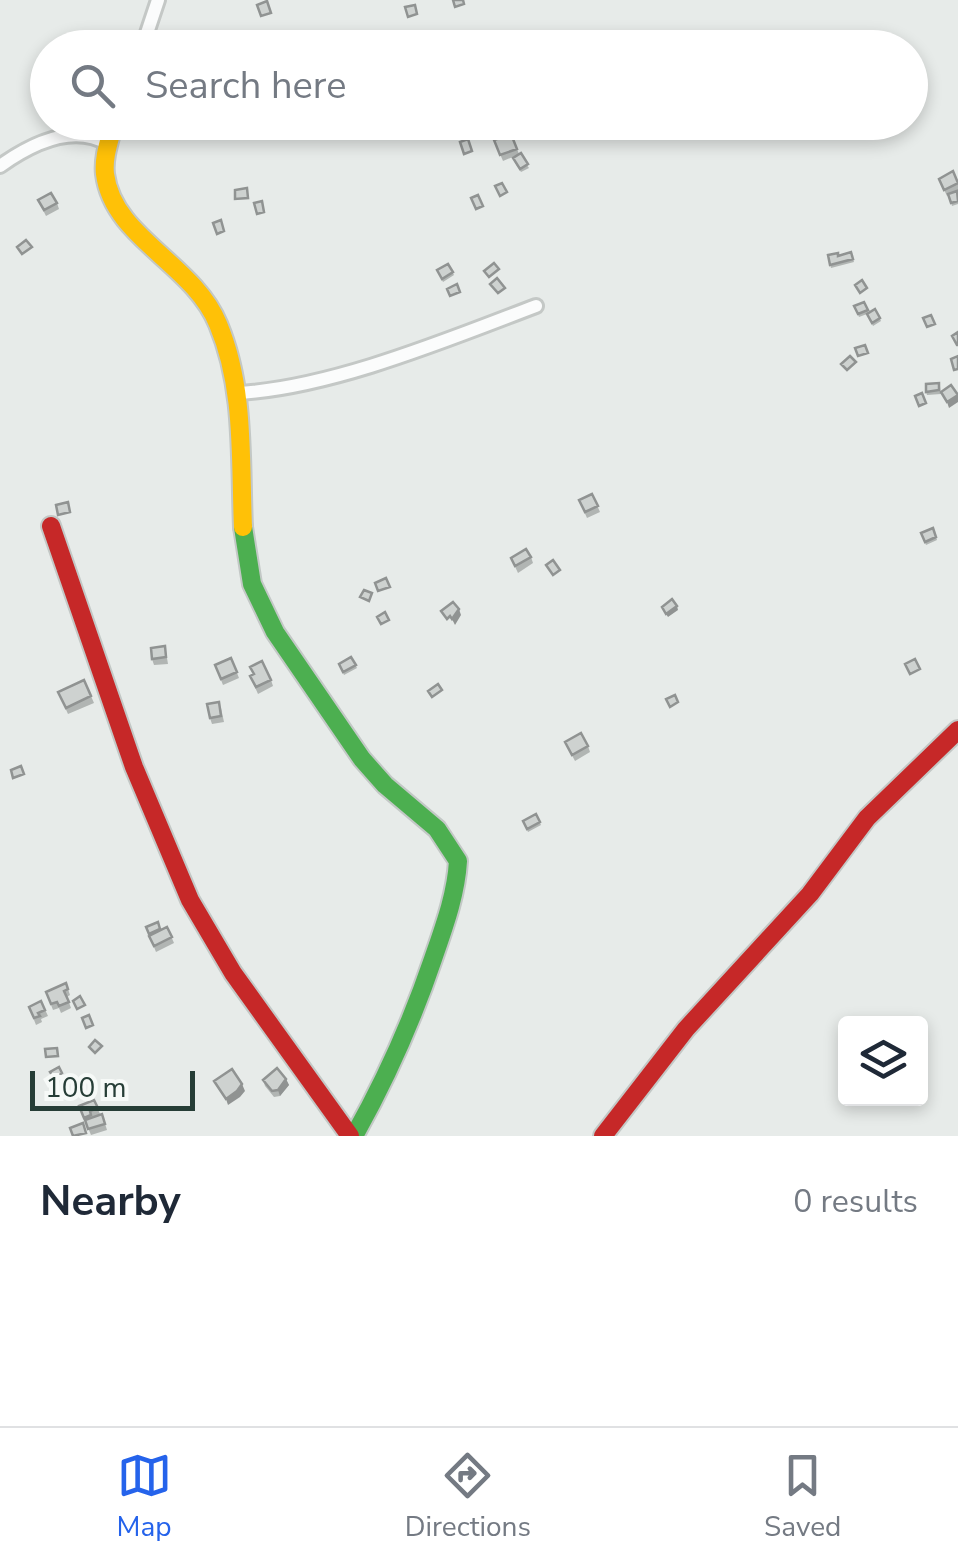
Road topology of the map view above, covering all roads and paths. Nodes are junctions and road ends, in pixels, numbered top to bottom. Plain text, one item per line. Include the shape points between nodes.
1 (158, 0) edge
2 (148, 30) edge
3 (52, 140) edge
4 (100, 140) edge
5 (109, 140) edge
6 (108, 144) junction
7 (0, 166) edge
8 (536, 306) dead end
9 (236, 393) junction
10 (52, 526) dead end
11 (958, 730) edge
12 (352, 1136) edge
13 (604, 1136) edge

1 - 2 street
3 - 7 street
4 - 6 street
5 - 6 street
6 - 9 street via 104,174 117,210 180,267 210,305
8 - 9 street via 376,362
9 - 12 street via 242,522 258,601 354,750 440,834 459,864 444,928 396,1054
10 - 12 street via 134,767 190,900 233,973
11 - 13 street via 867,818

